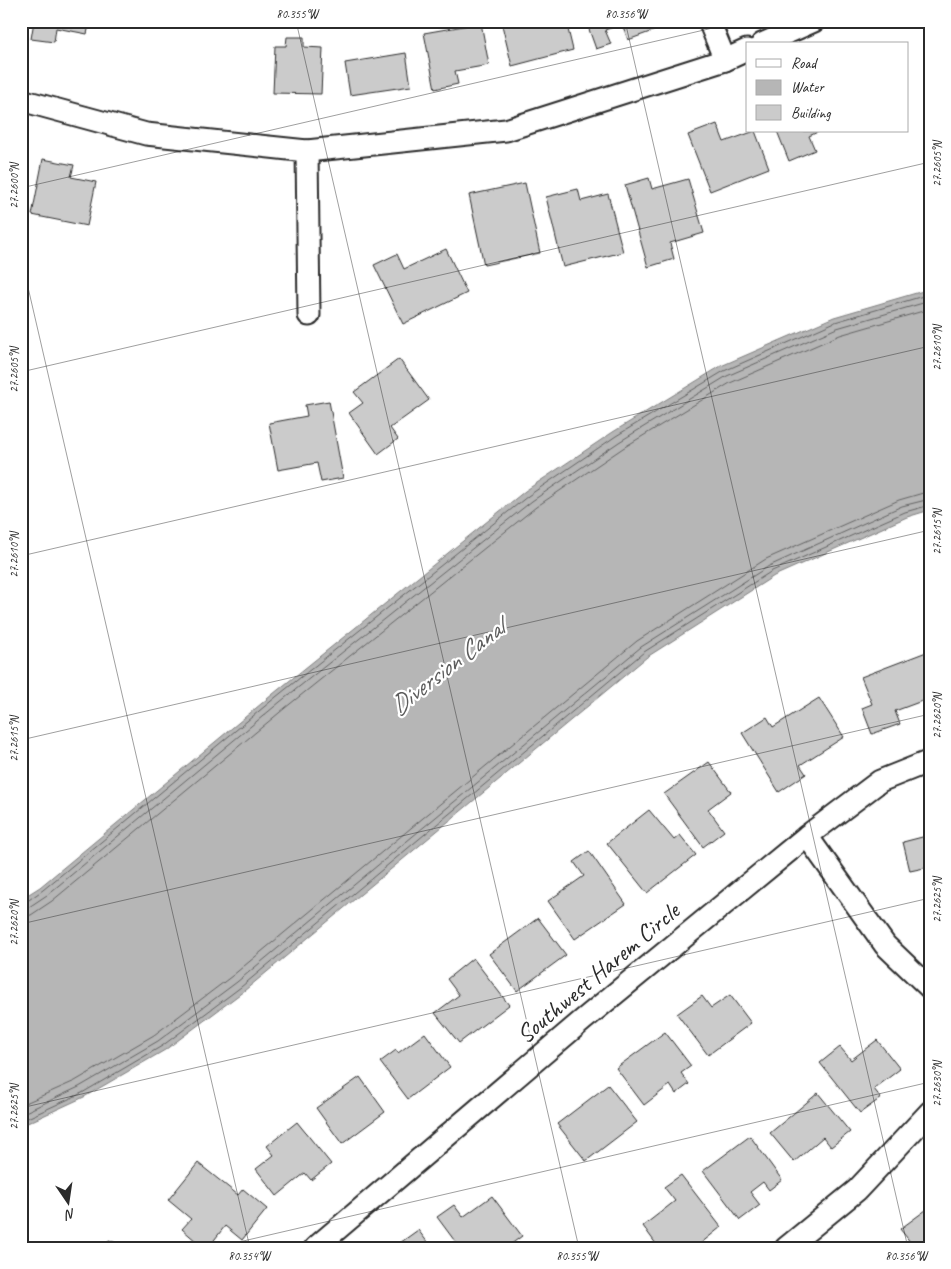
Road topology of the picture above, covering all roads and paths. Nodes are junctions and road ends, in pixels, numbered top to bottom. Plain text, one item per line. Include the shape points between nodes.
1 (709, 21) edge
2 (814, 21) edge
3 (767, 42) edge
4 (746, 50) edge
5 (725, 60) junction
6 (21, 100) edge
7 (307, 152) junction
8 (309, 315) dead end
9 (930, 761) edge
10 (807, 836) junction
11 (930, 988) edge
12 (930, 1112) edge
13 (315, 1248) edge
14 (786, 1248) edge

1 - 5 street
2 - 3 street
4 - 5 street
5 - 7 street via 506,130
6 - 7 street via 146,134
7 - 8 street
9 - 10 street, Southwest Harem Circle via 880,781
10 - 11 street via 885,945
10 - 13 street, Southwest Harem Circle via 583,1020
12 - 14 street via 857,1190

